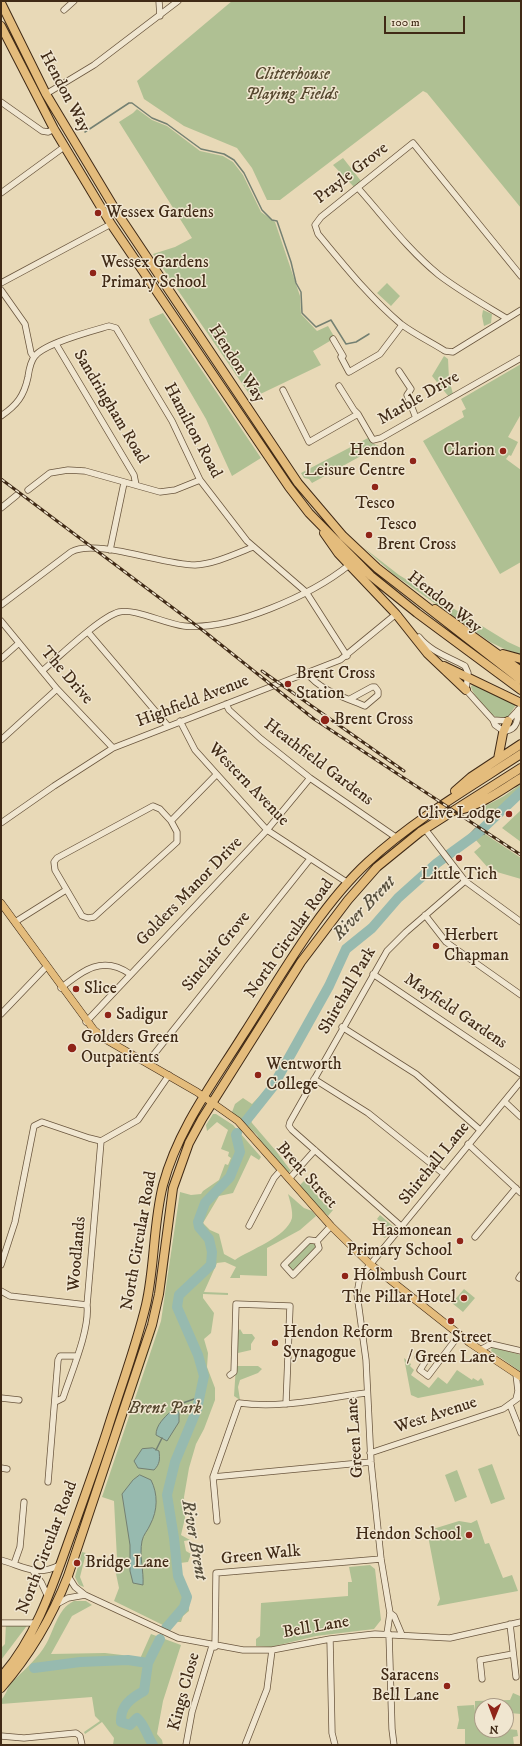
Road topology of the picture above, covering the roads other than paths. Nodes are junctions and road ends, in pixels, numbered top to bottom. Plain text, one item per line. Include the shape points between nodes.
1 (74, 1) edge
2 (158, 1) edge
3 (178, 1) edge
4 (1, 3) edge
5 (64, 10) dead end
6 (160, 16) junction
7 (1, 26) edge
8 (46, 94) junction
9 (1, 102) edge
10 (54, 129) junction
11 (64, 147) junction
12 (358, 188) junction
13 (1, 193) edge
14 (111, 224) junction
15 (521, 276) edge
16 (1, 284) edge
17 (1, 290) edge
18 (521, 310) edge
19 (506, 318) junction
20 (402, 325) junction
21 (333, 339) dead end
22 (56, 344) junction
23 (34, 357) junction
24 (521, 358) edge
25 (399, 371) dead end
26 (339, 386) dead end
27 (283, 390) dead end
28 (358, 414) junction
29 (1, 416) edge
30 (416, 418) junction
31 (200, 480) junction
32 (124, 483) junction
33 (136, 485) junction
34 (28, 490) dead end
35 (17, 495) dead end
36 (1, 508) edge
37 (310, 512) junction
38 (253, 547) junction
39 (110, 550) junction
40 (349, 565) junction
41 (389, 579) junction
42 (306, 592) junction
43 (1, 605) edge
44 (396, 614) junction
45 (1, 621) edge
46 (88, 632) junction
47 (19, 644) junction
48 (493, 649) junction
49 (347, 656) junction
50 (1, 659) edge
51 (521, 659) edge
52 (437, 661) junction
53 (42, 671) junction
54 (521, 671) edge
55 (307, 673) junction
56 (467, 677) junction
57 (521, 680) edge
58 (57, 689) junction
59 (466, 690) junction
60 (521, 690) edge
61 (350, 699) junction
62 (226, 704) junction
63 (519, 705) edge
64 (493, 720) junction
65 (180, 721) junction
66 (508, 721) junction
67 (168, 726) junction
68 (504, 731) junction
69 (1, 740) edge
70 (113, 748) junction
71 (519, 749) edge
72 (498, 759) junction
73 (521, 768) edge
74 (216, 775) junction
75 (310, 778) junction
76 (520, 779) edge
77 (433, 810) junction
78 (452, 812) junction
79 (171, 821) junction
80 (1, 823) edge
81 (267, 830) junction
82 (428, 833) dead end
83 (397, 838) junction
84 (310, 859) junction
85 (465, 881) junction
86 (348, 883) junction
87 (66, 890) junction
88 (1, 903) edge
89 (425, 915) junction
90 (15, 922) junction
91 (521, 922) edge
92 (47, 966) junction
93 (130, 974) junction
94 (373, 974) junction
95 (61, 988) junction
96 (521, 995) edge
97 (1, 1014) edge
98 (86, 1022) junction
99 (342, 1027) junction
100 (147, 1063) junction
101 (521, 1074) edge
102 (170, 1075) junction
103 (314, 1079) junction
104 (521, 1081) edge
105 (203, 1096) junction
106 (212, 1102) junction
107 (505, 1102) junction
108 (521, 1117) edge
109 (480, 1130) junction
110 (102, 1141) junction
111 (468, 1144) junction
112 (315, 1150) junction
113 (281, 1170) junction
114 (444, 1174) junction
115 (288, 1179) junction
116 (516, 1188) junction
117 (521, 1193) edge
118 (249, 1226) dead end
119 (331, 1226) junction
120 (402, 1227) junction
121 (475, 1237) dead end
122 (317, 1241) junction
123 (370, 1264) junction
124 (1, 1265) edge
125 (1, 1291) edge
126 (87, 1305) junction
127 (459, 1335) junction
128 (480, 1350) junction
129 (521, 1352) edge
130 (77, 1356) junction
131 (418, 1357) dead end
132 (230, 1375) dead end
133 (519, 1376) edge
134 (366, 1392) junction
135 (1, 1398) edge
136 (519, 1398) edge
137 (19, 1400) dead end
138 (55, 1402) junction
139 (286, 1404) junction
140 (510, 1405) junction
141 (521, 1433) edge
142 (370, 1453) junction
143 (371, 1462) junction
144 (213, 1477) junction
145 (48, 1482) dead end
146 (24, 1502) dead end
147 (217, 1521) dead end
148 (381, 1559) junction
149 (1, 1560) edge
150 (14, 1564) junction
151 (60, 1565) junction
152 (33, 1571) junction
153 (68, 1576) junction
154 (85, 1595) junction
155 (48, 1597) junction
156 (57, 1604) junction
157 (390, 1613) junction
158 (36, 1622) junction
159 (521, 1622) edge
160 (1, 1623) edge
161 (510, 1624) junction
162 (388, 1634) junction
163 (402, 1635) junction
164 (330, 1639) junction
165 (213, 1646) junction
166 (272, 1650) junction
167 (512, 1654) junction
168 (1, 1677) edge
169 (516, 1677) dead end
170 (482, 1680) dead end
171 (1, 1688) edge
172 (1, 1736) edge
173 (82, 1745) edge
174 (186, 1745) edge
175 (245, 1745) edge
176 (335, 1745) edge
177 (394, 1745) edge

1 - 5 street
2 - 6 street
3 - 6 street
4 - 8 highway, Hendon Way
6 - 8 street via 94,65
7 - 10 highway, Hendon Way
8 - 41 highway, Hendon Way via 118,214 298,483 343,536
9 - 10 street via 42,131
10 - 11 highway, Hendon Way
11 - 13 street
11 - 14 highway, Hendon Way
12 - 15 street, Prayle Grove via 413,143
12 - 19 street via 438,274 459,290
12 - 20 street, Prayle Grove via 317,221 316,230 355,279
14 - 16 street
14 - 37 highway, Hendon Way via 266,455
17 - 23 street via 25,324
18 - 19 street, Prayle Grove
19 - 20 street, Prayle Grove via 450,352
20 - 21 street via 380,354 349,372
22 - 23 street
22 - 31 street, Hamilton Road via 114,326 162,404
22 - 33 street, Sandringham Road via 134,475
23 - 29 street via 21,399
24 - 30 street, Marble Drive
25 - 30 street via 411,390 407,396
26 - 28 street
27 - 28 street, Marble Drive via 309,442
28 - 30 street, Marble Drive via 373,440
31 - 33 street via 170,491 155,491
31 - 38 street, Hamilton Road
32 - 33 street
32 - 34 street via 85,471 68,470 50,474
32 - 39 street
35 - 36 street
37 - 40 highway
37 - 60 highway, Hendon Way via 371,576
38 - 39 street via 195,565
38 - 42 street, Hamilton Road
39 - 43 street via 75,550
40 - 42 street
40 - 44 highway
41 - 48 highway
41 - 57 highway, Hendon Way
42 - 46 street via 256,613 217,624 174,624 124,611 112,614
42 - 49 street, Hamilton Road
44 - 49 street, Highfield Avenue
44 - 52 highway
44 - 56 street via 429,647 465,666 468,669
45 - 47 street, The Drive
46 - 53 street
46 - 67 street
47 - 50 street
47 - 53 street, The Drive
48 - 51 highway
48 - 54 highway
49 - 55 street, Highfield Avenue
52 - 56 highway
52 - 59 highway
53 - 58 street, The Drive
55 - 61 street via 330,691
55 - 62 street, Highfield Avenue
56 - 59 street
56 - 63 highway
58 - 69 street
58 - 70 street, The Drive
59 - 64 street
61 - 61 street via 365,706 378,695 378,691 372,687
62 - 65 street, Highfield Avenue
62 - 75 street, Heathfield Gardens via 229,710 261,739
63 - 66 street
63 - 68 street via 517,722 514,727
64 - 66 street
64 - 68 street via 495,725
65 - 67 street, Highfield Avenue
65 - 74 street, Western Avenue via 195,750
66 - 68 highway
67 - 70 street, Highfield Avenue
68 - 72 highway
70 - 80 street, Highfield Avenue
71 - 72 highway
71 - 77 highway, North Circular Road
72 - 77 highway via 471,777
73 - 78 highway, North Circular Road
74 - 79 street
74 - 81 street, Western Avenue
75 - 81 street, Golders Manor Drive
75 - 83 street, Heathfield Gardens
76 - 78 highway via 472,807
77 - 83 highway, North Circular Road
78 - 106 highway, North Circular Road via 400,847 377,867 348,900 302,962
79 - 87 street via 160,809 153,806 59,856 54,865
79 - 87 street via 177,832 177,842 94,917 82,916
81 - 84 street, Western Avenue
81 - 93 street, Golders Manor Drive
82 - 85 street
83 - 86 highway, North Circular Road
84 - 86 street, Western Avenue
84 - 100 street, Sinclair Grove
85 - 89 street, Shirehall Park
85 - 91 street
86 - 105 highway, North Circular Road via 322,915 273,986
87 - 90 street
88 - 90 main road, Brent Street
89 - 94 street, Shirehall Park via 387,951
89 - 96 street via 446,942
90 - 92 main road, Brent Street
92 - 95 main road, Brent Street
92 - 97 street
93 - 95 street via 116,967 100,965 78,974
93 - 98 street, Golders Manor Drive
94 - 99 street, Shirehall Park
94 - 101 street, Mayfield Gardens
95 - 98 main road, Brent Street
98 - 100 main road, Brent Street via 105,1039
99 - 103 street, Shirehall Park
99 - 109 street via 416,1074
100 - 102 main road, Brent Street
102 - 105 main road, Brent Street
102 - 110 street via 138,1120
103 - 112 street, Shirehall Park via 289,1126
103 - 114 street via 368,1113
104 - 107 street, Shirehall Lane
105 - 106 main road, Brent Street
105 - 151 highway, North Circular Road via 171,1159 162,1188 146,1303 93,1474
106 - 113 main road, Brent Street via 238,1121
106 - 153 highway, North Circular Road via 189,1143 174,1185 159,1294 152,1325
107 - 108 street
107 - 109 street, Shirehall Lane
109 - 111 street, Shirehall Lane
110 - 124 street via 42,1122 34,1126 15,1222
110 - 126 street, Woodlands
111 - 114 street, Shirehall Lane
111 - 116 street
112 - 115 street
112 - 120 street, Shirehall Park
113 - 115 main road, Brent Street
113 - 118 street via 274,1178
114 - 120 street, Shirehall Lane
115 - 119 main road, Brent Street
116 - 117 street
116 - 121 street
119 - 122 street
119 - 123 main road, Brent Street
120 - 123 street, Shirehall Lane
122 - 122 street via 319,1248 293,1275 284,1265 309,1240
123 - 127 main road, Brent Street
123 - 134 street, Green Lane via 360,1277 357,1294 366,1360
125 - 126 street, Woodlands via 10,1296
126 - 130 street via 88,1313
127 - 128 main road, Brent Street
127 - 131 street via 428,1376 420,1370 425,1362
128 - 129 street via 491,1344
128 - 133 main road, Brent Street
130 - 138 street via 63,1398
130 - 138 street via 64,1355 58,1360
132 - 139 street via 234,1372 236,1304 290,1306
133 - 136 street
134 - 139 street
134 - 142 street, Green Lane
135 - 137 street
136 - 140 street
138 - 145 street
139 - 144 street via 270,1406 239,1403
140 - 141 street
140 - 142 street, West Avenue
142 - 143 street, Green Lane
143 - 144 street
143 - 148 street, Green Lane
144 - 147 street
146 - 150 street via 20,1547
148 - 157 street, Green Lane
148 - 165 street, Green Walk via 216,1573
149 - 150 street
150 - 152 street
151 - 152 street via 48,1570
151 - 155 highway, North Circular Road
152 - 155 street
153 - 154 street via 75,1587
153 - 156 highway, North Circular Road
154 - 156 street via 68,1598
154 - 165 street, Bell Lane via 178,1638
155 - 158 highway, North Circular Road
156 - 171 highway, North Circular Road via 31,1651
157 - 162 street, Green Lane
157 - 163 street, Green Lane via 394,1616
158 - 160 street
158 - 168 highway, North Circular Road via 21,1651
159 - 161 street, Bell Lane
161 - 163 street, Bell Lane via 450,1638
161 - 167 street
162 - 163 street, Bell Lane
162 - 164 street, Bell Lane
162 - 177 street, Green Lane
164 - 166 street, Bell Lane
164 - 176 street via 332,1733
165 - 166 street, Bell Lane
165 - 174 street, Kings Close via 192,1712
166 - 175 street via 267,1689
167 - 169 street
167 - 170 street via 480,1660
172 - 173 street via 24,1738 76,1733 80,1736

